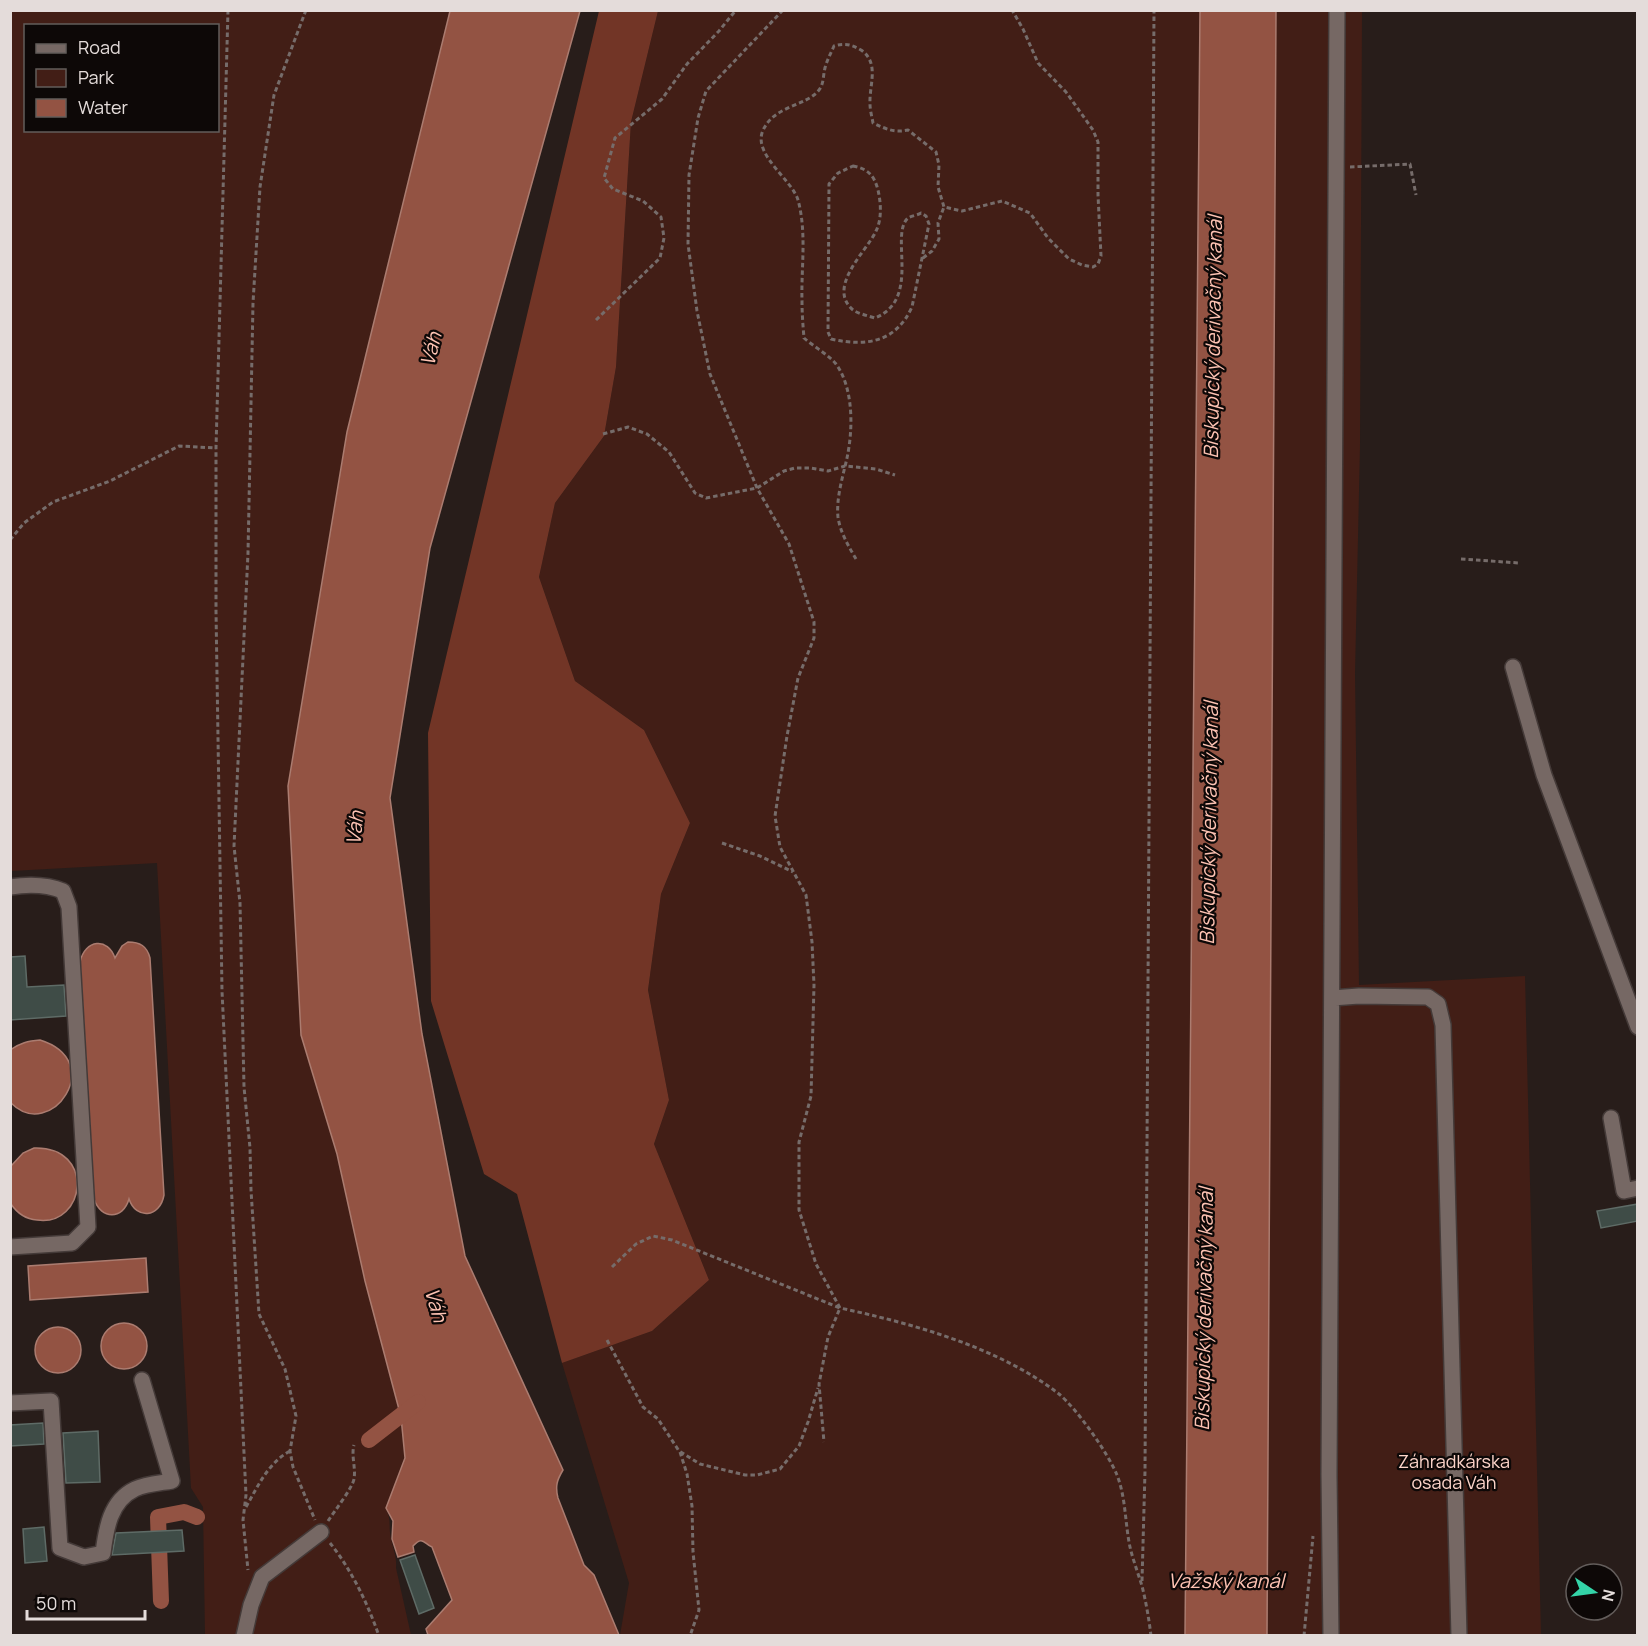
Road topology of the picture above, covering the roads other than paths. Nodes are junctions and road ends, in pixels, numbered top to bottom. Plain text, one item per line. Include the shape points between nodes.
1 (1337, 10) edge
2 (1513, 667) dead end
3 (10, 886) edge
4 (1332, 998) junction
5 (1638, 1027) edge
6 (1611, 1118) dead end
7 (1638, 1188) edge
8 (10, 1247) edge
9 (142, 1380) dead end
10 (10, 1403) edge
11 (321, 1532) road end
12 (244, 1635) edge
13 (1331, 1635) edge
14 (1459, 1635) edge

1 - 4 lane
2 - 5 lane via 1544,775
3 - 8 lane via 51,886 63,891 69,907 88,1227 72,1243
4 - 13 lane
4 - 14 lane via 1428,997 1438,1004 1443,1025
6 - 7 lane via 1624,1191
9 - 10 lane via 172,1481 135,1489 116,1505 107,1526 104,1553 84,1557 60,1548 51,1401
11 - 12 lane via 262,1577

